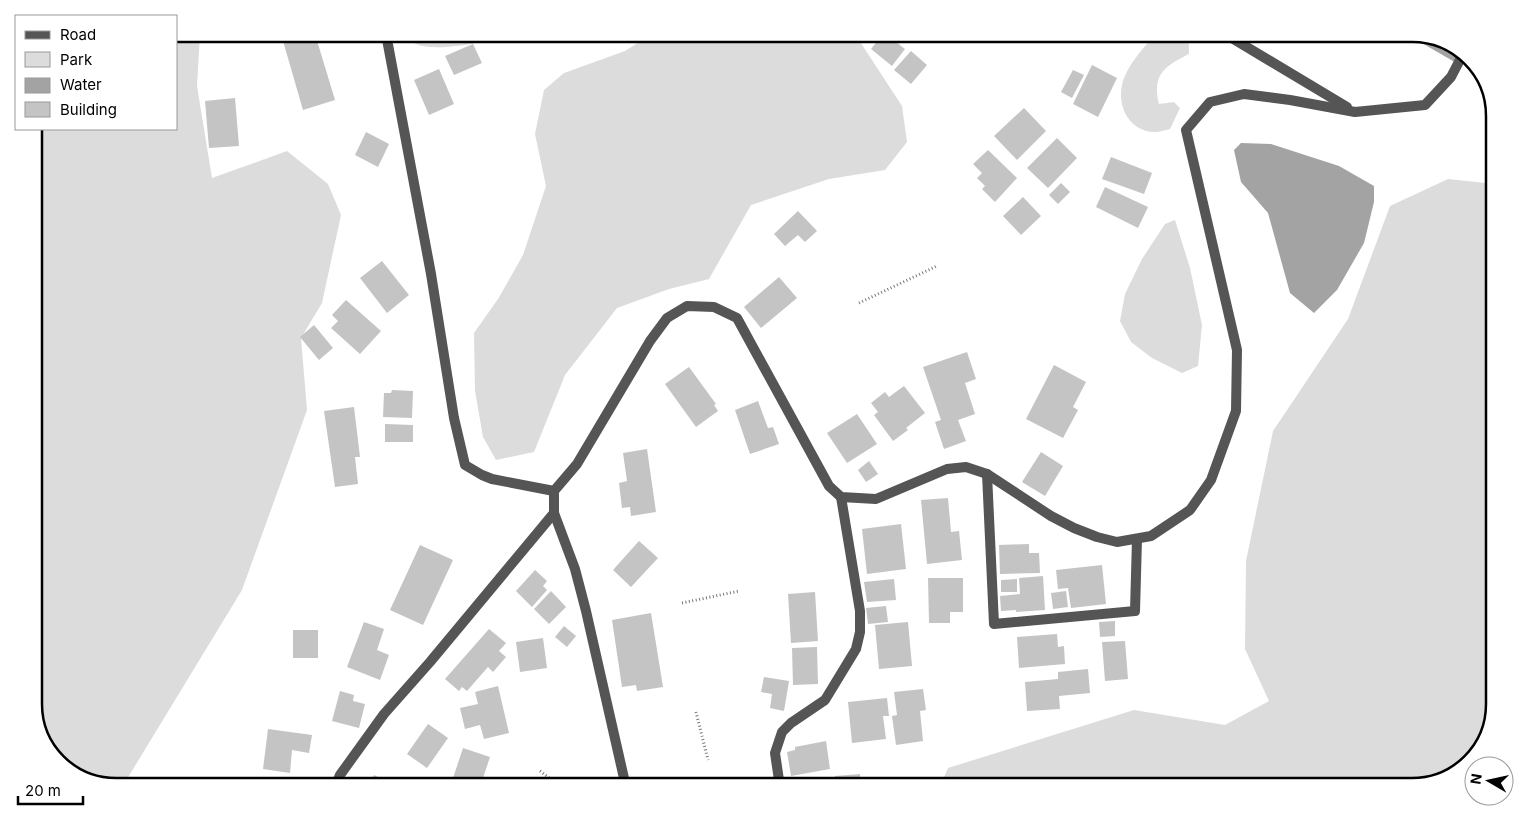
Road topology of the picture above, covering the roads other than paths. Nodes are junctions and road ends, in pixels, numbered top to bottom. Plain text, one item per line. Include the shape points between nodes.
1 (388, 42) edge
2 (1238, 42) edge
3 (1460, 60) edge
4 (1355, 112) junction
5 (987, 474) junction
6 (554, 491) junction
7 (841, 497) junction
8 (554, 513) junction
9 (1137, 539) junction
10 (339, 778) edge
11 (624, 778) edge
12 (779, 778) edge

1 - 6 street via 465,465 492,479
2 - 4 street
3 - 4 street via 1451,77 1425,104
4 - 9 street via 1244,94 1210,102 1186,130 1237,350 1236,411 1211,480 1190,510 1151,536
5 - 7 street via 966,467 947,469 876,499
5 - 9 street via 1074,528 1117,542
5 - 9 street via 994,624 1135,611
6 - 7 street via 577,464 667,318 687,306 714,306 737,318 829,486
6 - 8 street
7 - 12 street via 860,611 860,632 856,649 825,700 782,732 776,753
8 - 10 street via 384,714
8 - 11 street via 586,610

